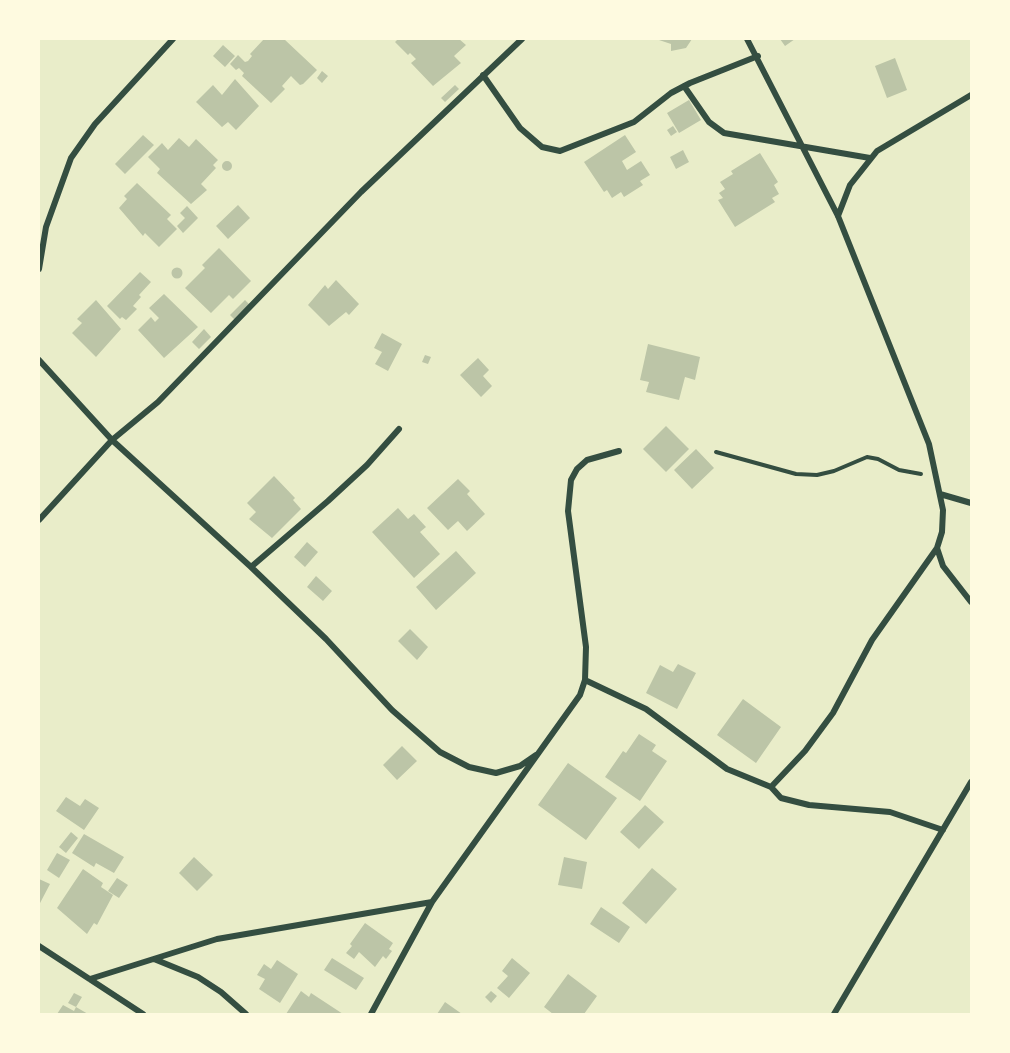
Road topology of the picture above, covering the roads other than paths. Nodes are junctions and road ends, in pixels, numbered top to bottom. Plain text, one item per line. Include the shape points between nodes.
1 (173, 39) edge
2 (522, 39) edge
3 (747, 39) edge
4 (758, 56) junction
5 (483, 75) junction
6 (684, 86) junction
7 (971, 94) edge
8 (802, 146) junction
9 (870, 158) junction
10 (838, 216) junction
11 (39, 269) edge
12 (39, 360) edge
13 (399, 429) dead end
14 (112, 440) junction
15 (619, 451) dead end
16 (940, 494) junction
17 (971, 503) edge
18 (39, 520) edge
19 (937, 548) junction
20 (251, 567) junction
21 (971, 602) edge
22 (585, 680) junction
23 (536, 755) junction
24 (971, 782) edge
25 (771, 787) junction
26 (943, 830) junction
27 (432, 902) junction
28 (39, 946) edge
29 (153, 959) junction
30 (90, 979) junction
31 (143, 1014) edge
32 (246, 1014) edge
33 (371, 1014) edge
34 (834, 1014) edge

1 - 11 street via 95,124 72,158 46,227
2 - 5 street
3 - 4 street
4 - 6 street
4 - 8 street
5 - 6 street via 520,128 542,147 555,151 634,122
5 - 14 street via 353,200 158,402
6 - 8 street via 709,122 724,133
7 - 9 street
8 - 9 street
8 - 10 street
9 - 10 street via 850,185
10 - 16 street via 907,385 938,476
12 - 14 street
13 - 20 street via 336,494
14 - 18 street
14 - 20 street
15 - 22 street via 587,460 571,480 568,511 584,620
16 - 17 street
16 - 19 street via 942,532
19 - 21 street via 943,566
19 - 25 street via 872,640 833,713
20 - 23 street via 392,710 440,752 469,767 496,773 511,770
22 - 23 street via 576,702
22 - 25 street via 646,710 727,769
23 - 27 street
24 - 26 street
25 - 26 street via 781,798 793,802 890,812
26 - 34 street
27 - 29 street via 217,939
27 - 33 street
28 - 30 street
29 - 30 street
29 - 32 street via 198,977
30 - 31 street

